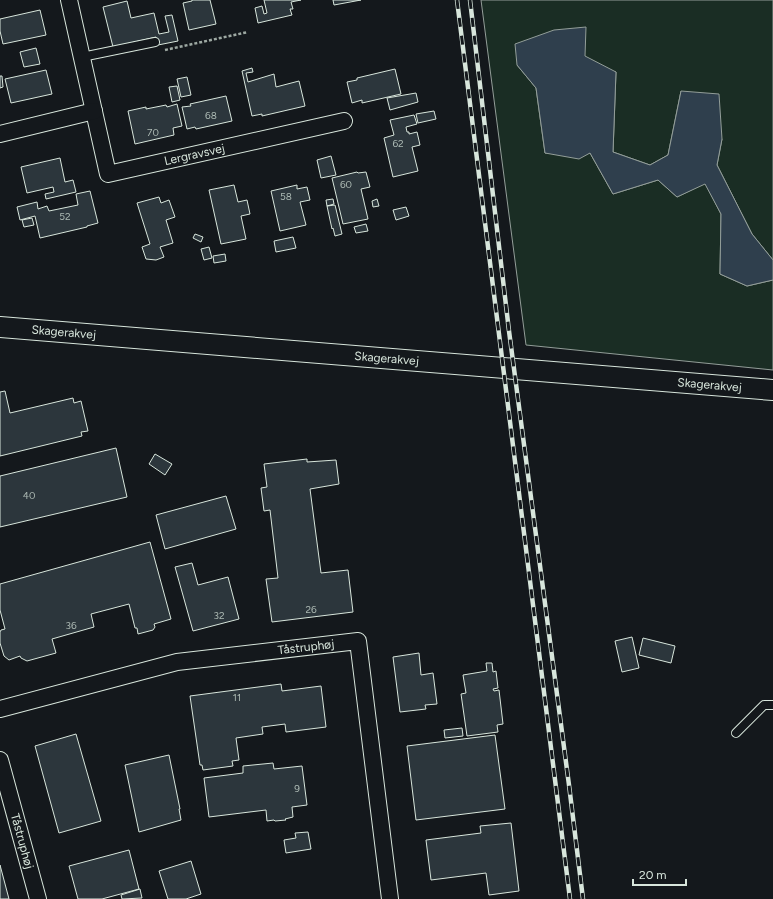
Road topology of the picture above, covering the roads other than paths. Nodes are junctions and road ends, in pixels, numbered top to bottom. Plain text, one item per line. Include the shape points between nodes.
1 (69, 0) edge
2 (154, 42) dead end
3 (82, 57) junction
4 (94, 111) junction
5 (344, 121) dead end
6 (0, 134) edge
7 (0, 327) edge
8 (773, 390) edge
9 (773, 705) edge
10 (0, 709) edge
11 (736, 732) dead end
12 (0, 760) edge
13 (38, 899) edge
14 (390, 899) edge

1 - 3 street, Lergravsvej
2 - 3 lane
3 - 4 street, Lergravsvej
4 - 5 street, Lergravsvej via 108,174
4 - 6 street
7 - 8 street, Skagerakvej
9 - 11 lane via 764,705
10 - 14 street, Tåstruphøj via 178,662 358,641
12 - 13 street, Tåstruphøj

